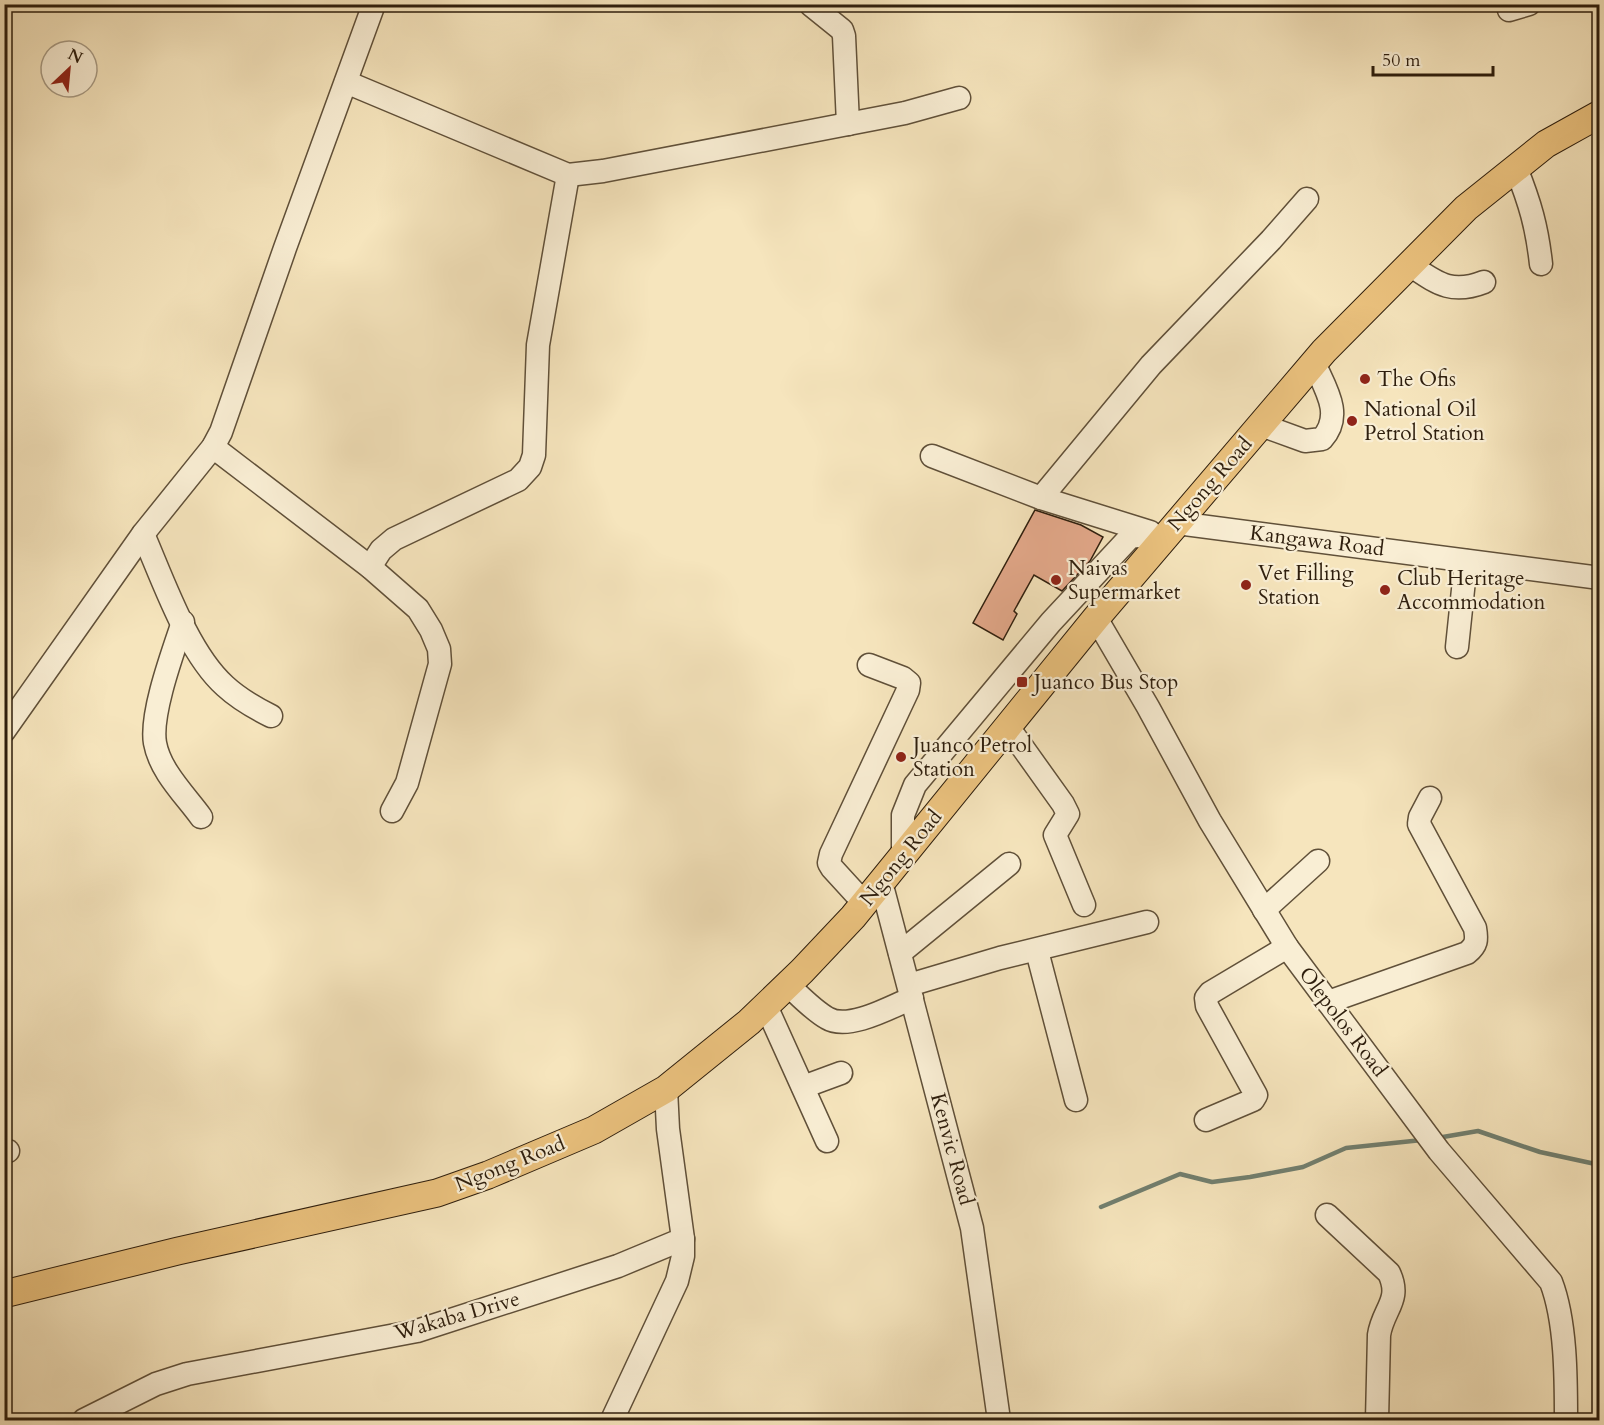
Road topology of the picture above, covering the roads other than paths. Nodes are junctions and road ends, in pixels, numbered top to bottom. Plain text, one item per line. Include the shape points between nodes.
1 (374, 4) edge
2 (811, 5) edge
3 (346, 82) junction
4 (959, 98) dead end
5 (1599, 114) edge
6 (848, 124) junction
7 (1516, 168) junction
8 (568, 175) junction
9 (1307, 199) dead end
10 (1541, 264) dead end
11 (1410, 265) junction
12 (1484, 282) dead end
13 (1314, 363) junction
14 (1261, 425) junction
15 (213, 447) junction
16 (932, 456) dead end
17 (1041, 498) junction
18 (1171, 530) junction
19 (143, 534) junction
20 (1466, 561) junction
21 (369, 567) junction
22 (1599, 578) edge
23 (1096, 618) junction
24 (183, 622) junction
25 (1457, 647) dead end
26 (869, 665) dead end
27 (271, 716) dead end
28 (1008, 727) junction
29 (4, 731) edge
30 (1430, 798) dead end
31 (392, 811) dead end
32 (201, 817) dead end
33 (903, 856) junction
34 (1318, 861) dead end
35 (1009, 864) dead end
36 (881, 882) junction
37 (864, 903) junction
38 (1084, 905) dead end
39 (1264, 910) junction
40 (1147, 922) dead end
41 (1287, 947) junction
42 (1036, 951) junction
43 (900, 953) junction
44 (788, 985) junction
45 (910, 992) junction
46 (1328, 1002) junction
47 (766, 1006) junction
48 (841, 1073) dead end
49 (803, 1087) junction
50 (666, 1089) junction
51 (1076, 1100) dead end
52 (1206, 1120) dead end
53 (827, 1141) dead end
54 (1327, 1215) dead end
55 (683, 1239) junction
56 (4, 1294) edge
57 (84, 1420) edge
58 (612, 1420) edge
59 (999, 1420) edge
60 (1377, 1420) edge
61 (1566, 1420) edge

1 - 3 street
2 - 6 street via 842,30 844,36
3 - 8 street
3 - 15 street
4 - 6 street
5 - 7 main road, Ngong Road via 1546,144
6 - 8 street
7 - 10 street via 1532,207
7 - 11 main road, Ngong Road via 1466,208
8 - 21 street via 538,345 536,443 530,467 518,480 394,538
9 - 17 street via 1151,365
11 - 12 street via 1439,285 1470,288
11 - 13 main road, Ngong Road
13 - 14 main road, Ngong Road
13 - 14 street via 1330,400 1330,430 1322,439 1305,441
14 - 18 main road, Ngong Road
15 - 19 street
15 - 21 street
16 - 17 street
17 - 18 street
18 - 20 street, Kangawa Road
18 - 23 main road, Ngong Road
18 - 33 street via 1131,536 1051,622 915,785 903,815
19 - 24 street
19 - 29 street
20 - 22 street, Kangawa Road
20 - 25 street
21 - 31 street via 418,609 439,649 435,686 406,783
23 - 28 main road, Ngong Road
23 - 39 street, Olepolos Road
24 - 27 street via 196,650 224,685
24 - 32 street via 162,687 155,743 166,772
26 - 37 street via 909,683 829,863
28 - 33 main road, Ngong Road
28 - 38 street via 1068,814 1055,835
30 - 46 street via 1419,824 1474,928 1474,948
33 - 36 main road, Ngong Road
34 - 39 street
35 - 43 street
36 - 37 main road, Ngong Road
36 - 43 street, Kenvic Road
37 - 44 main road, Ngong Road
39 - 41 street, Olepolos Road
40 - 42 street
41 - 46 street, Olepolos Road
41 - 52 street via 1206,998 1256,1095 1253,1100
42 - 45 street via 1000,958
42 - 51 street
43 - 45 street, Kenvic Road
44 - 45 street via 826,1018 840,1023 858,1020
44 - 47 main road, Ngong Road
45 - 59 street, Kenvic Road via 972,1228
46 - 61 street, Olepolos Road via 1437,1148 1551,1282 1561,1322
47 - 49 street
47 - 50 main road, Ngong Road
48 - 49 street
49 - 53 street
50 - 55 street
50 - 56 main road, Ngong Road via 594,1130 437,1193
54 - 60 street via 1389,1274 1394,1285 1395,1294 1381,1321 1379,1335
55 - 57 street, Wakaba Drive via 618,1266 417,1330 188,1374 156,1384
55 - 58 street via 677,1281

